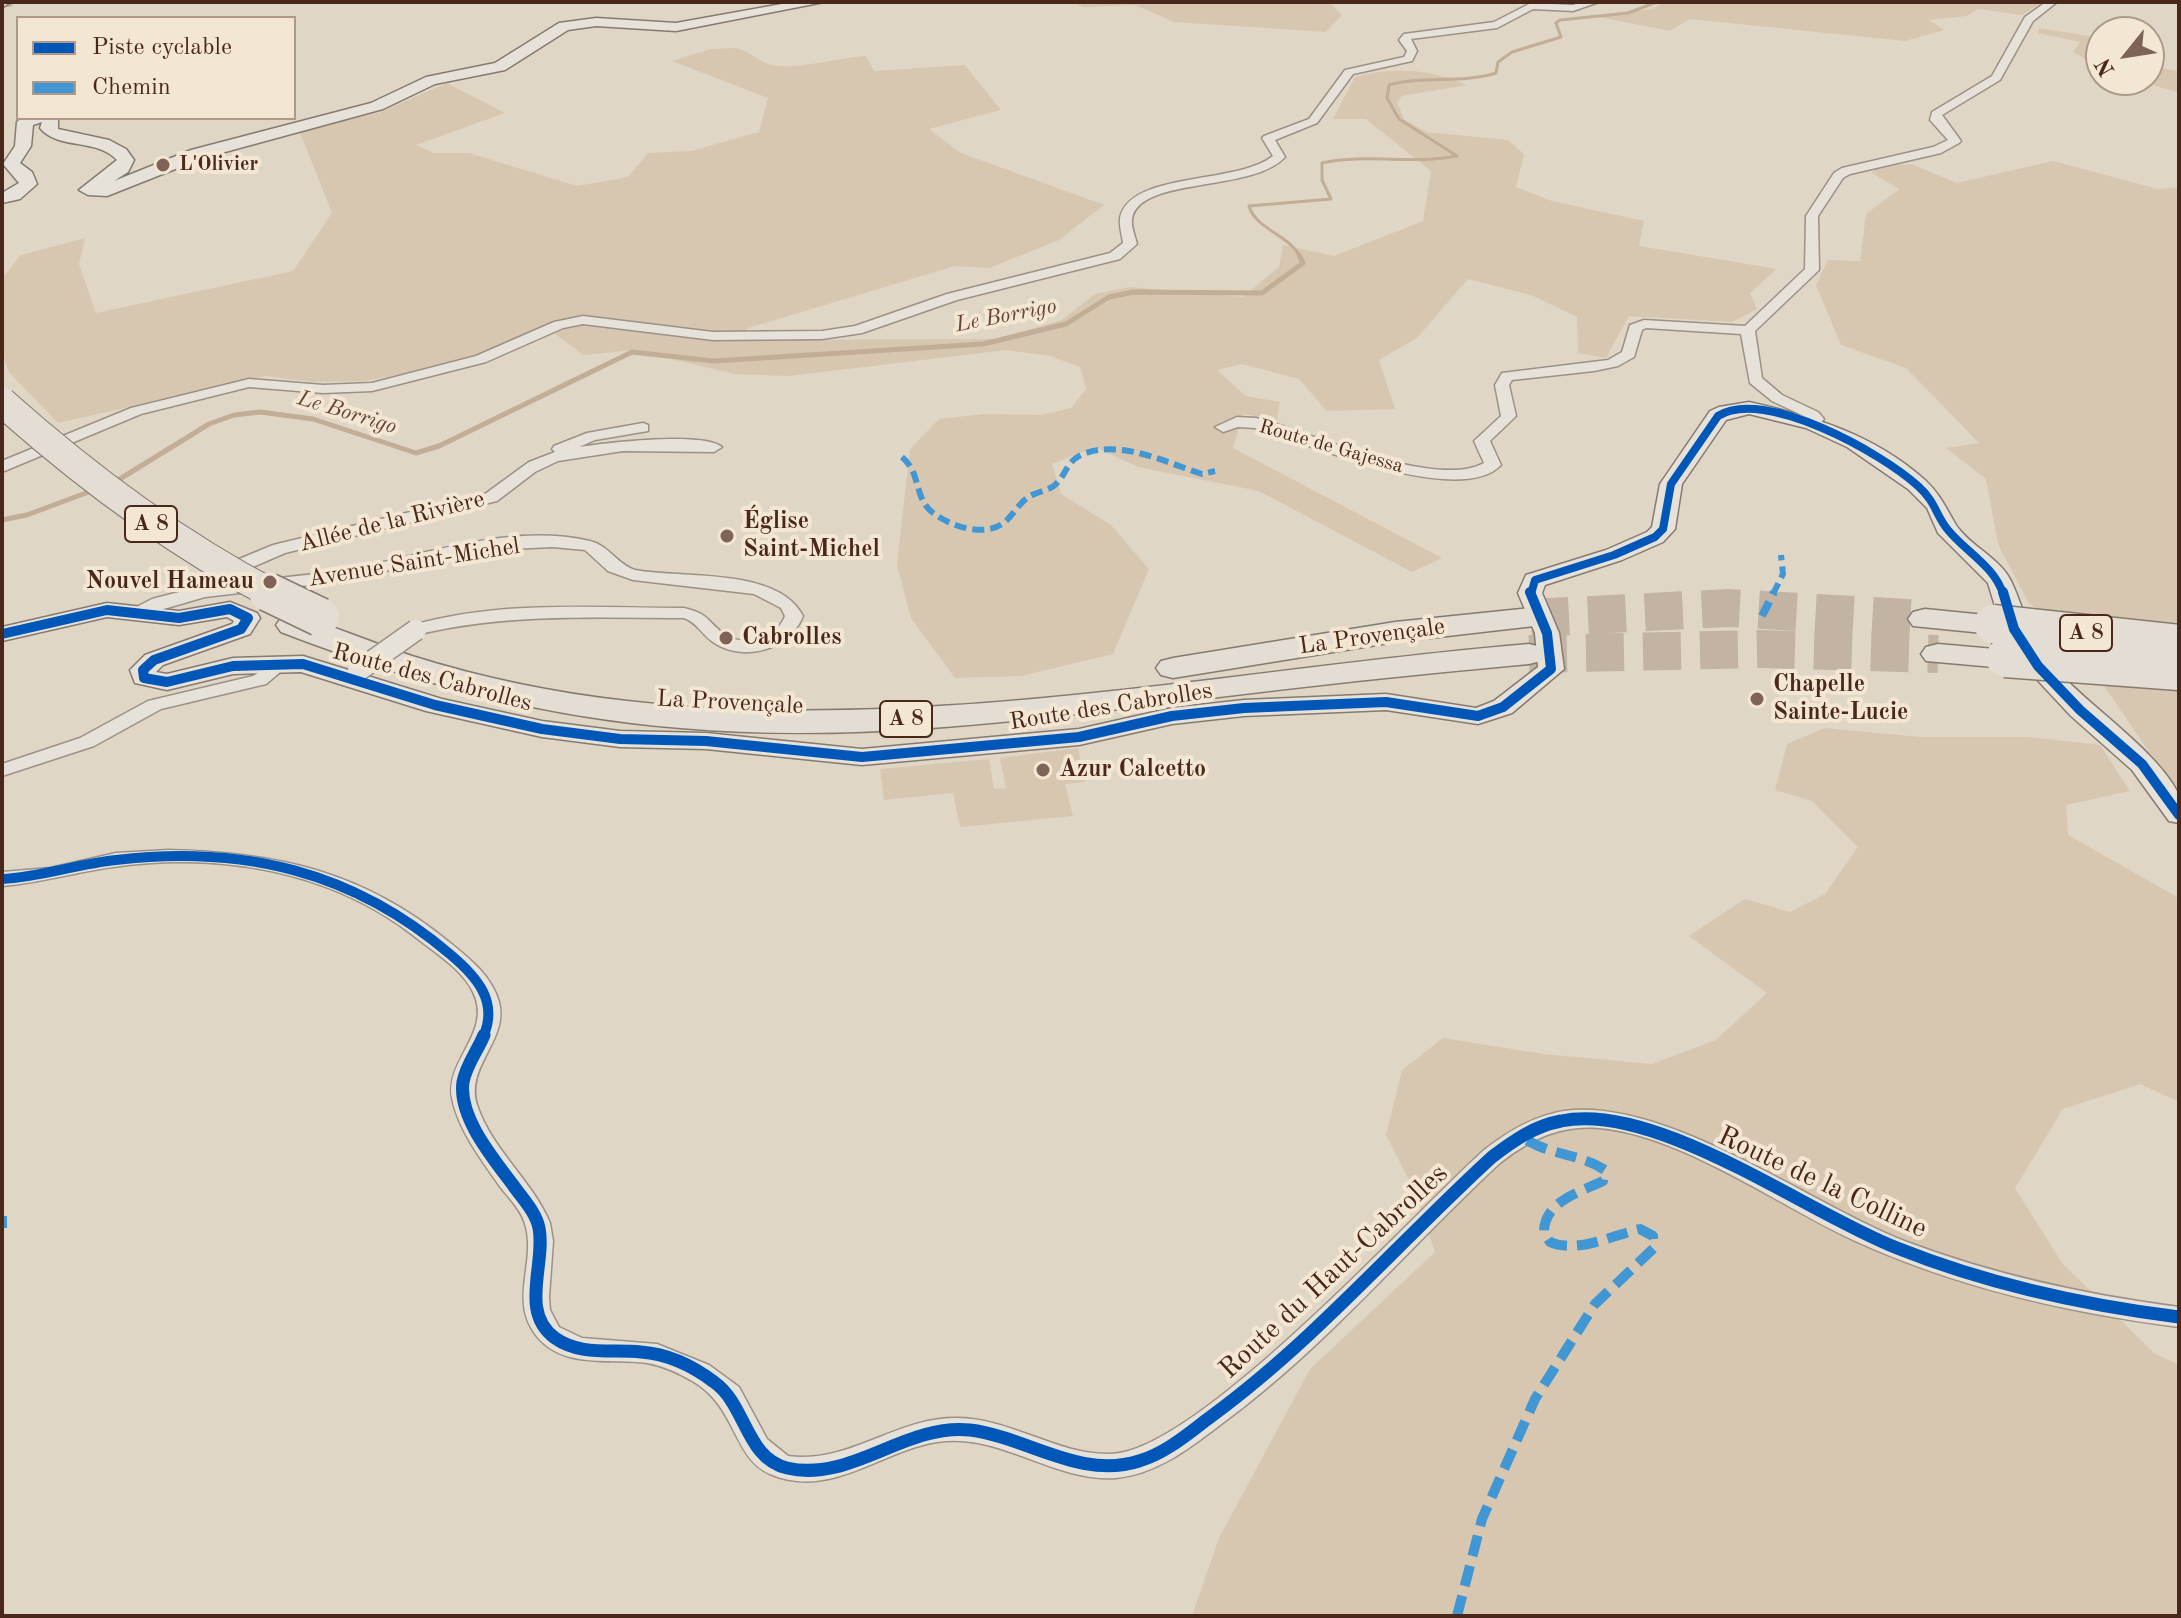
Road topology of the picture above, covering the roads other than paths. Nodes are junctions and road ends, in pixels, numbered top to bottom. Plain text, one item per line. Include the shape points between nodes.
1 (817, 2) edge
2 (1594, 2) edge
3 (2052, 2) edge
4 (32, 120) edge
5 (51, 120) edge
6 (2, 198) edge
7 (1748, 330) junction
8 (2, 402) edge
9 (1813, 423) junction
10 (2, 427) edge
11 (1223, 427) dead end
12 (643, 428) dead end
13 (714, 447) dead end
14 (553, 457) junction
15 (2, 467) edge
16 (130, 611) junction
17 (1531, 618) tunnel mouth
18 (1925, 619) tunnel mouth
19 (306, 621) junction
20 (2, 634) edge
21 (2179, 644) edge
22 (1529, 654) tunnel mouth
23 (1938, 654) tunnel mouth
24 (282, 663) junction
25 (2179, 671) edge
26 (354, 674) junction
27 (2, 770) edge
28 (2179, 815) edge
29 (2, 879) edge
30 (1541, 1126) joint
31 (2179, 1317) edge

1 - 5 street via 676,27 596,22 564,26 500,67 431,80 377,106 197,154 101,192 88,190 122,168 126,160 121,152 52,132
2 - 15 street via 1573,8 1531,6 1497,25 1408,36 1408,59 1349,72 1313,121 1268,138 1279,157 1269,166 1222,180 1171,185 1133,204 1126,217 1130,244 1115,256 952,297 857,330 713,336 583,320 481,359 372,387 249,383 136,411
3 - 7 street via 2029,19 1996,78 1936,114 1955,141 1838,176 1812,216 1812,270
4 - 6 street via 25,122 23,146 11,164 28,184
7 - 9 street via 1755,380 1777,398 1813,415
7 - 11 street, Route de Gajessa via 1644,324 1635,328 1629,354 1613,363 1507,376 1502,385 1509,420 1482,441 1493,465 1478,474 1401,469 1256,423
8 - 19 highway, La Provençale / A 8, bridge via 154,526
9 - 26 street, Route des Cabrolles via 1749,408 1718,416 1671,484 1663,529 1655,537 1535,580 1530,593 1547,633 1551,669 1503,707 1478,716 1386,702 1244,708 1172,716 1079,737 862,757 553,731 455,710
9 - 28 street, Route des Cabrolles via 1889,463 1929,496 1946,528 1999,581 2014,629 2038,666 2142,764
10 - 19 highway, La Provençale / A 8 via 138,539 211,584
12 - 14 street via 592,436
13 - 14 street, Allée de la Rivière via 655,444
14 - 16 street, Allée de la Rivière via 517,476 491,498 249,559 243,568 195,586 147,597
16 - 20 street, Route des Cabrolles via 54,620
16 - 24 street, Route des Cabrolles via 179,618 230,609 248,618 234,633 146,665 142,674 150,681
16 - 26 street, Avenue Saint-Michel, bridge via 183,597 364,572 467,549 551,543 592,547 611,565 634,575 768,592 789,604 794,616 788,630 755,646 728,644 703,618 684,613 487,617 439,623 416,630
17 - 19 highway, La Provençale / A 8 via 1349,638 1000,696 785,707 675,702 531,682
18 - 21 highway, A 8, bridge
19 - 22 highway, La Provençale / A 8 via 391,662 495,691 632,713 741,721 853,722 982,713
23 - 25 highway, A 8, bridge
24 - 26 street, Route des Cabrolles
24 - 27 street via 259,680 155,705 87,742
29 - 30 street, Route du Haut-Cabrolles via 50,875 120,859 224,859 327,875 390,905 462,964 487,994 488,1028 461,1090 540,1232 537,1315 546,1331 563,1344 668,1356 699,1372 728,1394 754,1447 774,1465 809,1473 923,1433 959,1429 1110,1467 1139,1463 1220,1411 1309,1337 1500,1149
30 - 31 street, Route de la Colline via 1601,1116 1641,1127 1893,1247 1994,1281 2094,1306

